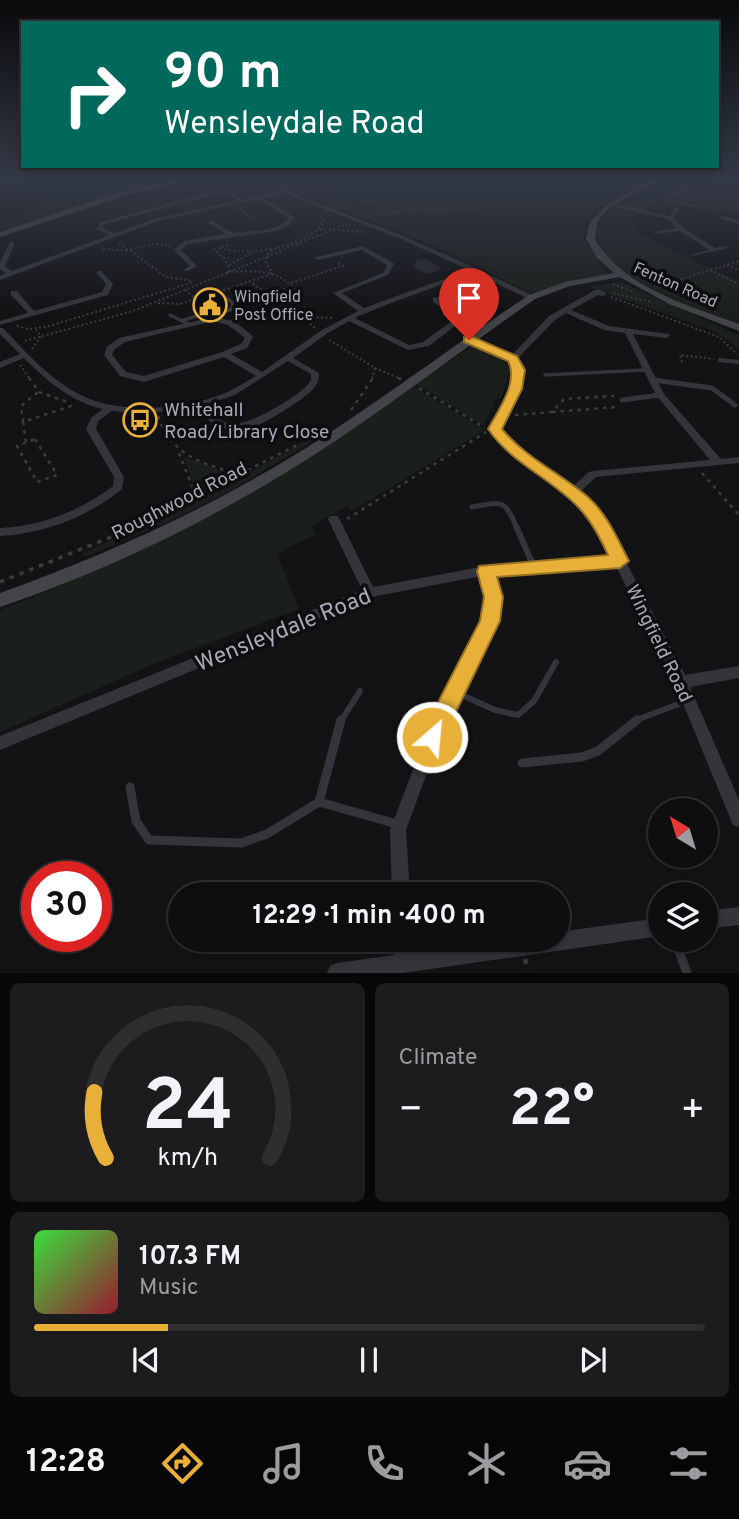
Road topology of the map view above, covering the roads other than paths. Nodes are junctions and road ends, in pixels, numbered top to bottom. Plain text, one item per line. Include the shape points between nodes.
1 (37, 222) edge
2 (105, 222) edge
3 (150, 222) edge
4 (211, 222) dead end
5 (289, 222) edge
6 (360, 222) edge
7 (595, 222) edge
8 (674, 222) edge
9 (681, 229) junction
10 (657, 233) dead end
11 (0, 235) edge
12 (114, 236) junction
13 (232, 237) junction
14 (12, 243) dead end
15 (725, 248) dead end
16 (712, 249) junction
17 (694, 255) dead end
18 (322, 257) road end
19 (1, 270) edge
20 (186, 270) dead end
21 (476, 270) junction
22 (99, 272) dead end
23 (11, 274) junction
24 (618, 275) junction
25 (0, 278) edge
26 (14, 293) dead end
27 (601, 293) road end
28 (447, 296) dead end
29 (532, 297) junction
30 (226, 298) dead end
31 (565, 310) junction
32 (31, 312) junction
33 (364, 312) junction
34 (170, 315) dead end
35 (200, 315) dead end
36 (349, 318) junction
37 (212, 319) junction
38 (186, 322) junction
39 (1, 325) edge
40 (739, 328) edge
41 (628, 331) junction
42 (666, 336) dead end
43 (469, 340) junction
44 (225, 354) junction
45 (25, 355) junction
46 (288, 358) junction
47 (738, 358) edge
48 (513, 359) junction
49 (721, 360) road end
50 (0, 365) edge
51 (647, 374) junction
52 (261, 375) junction
53 (545, 375) dead end
54 (660, 396) junction
55 (622, 400) road end
56 (199, 404) junction
57 (735, 405) dead end
58 (108, 410) junction
59 (739, 460) edge
60 (718, 462) junction
61 (572, 493) junction
62 (472, 508) dead end
63 (334, 519) dead end
64 (0, 532) edge
65 (620, 561) junction
66 (534, 567) junction
67 (486, 571) junction
68 (369, 593) junction
69 (0, 600) edge
70 (555, 662) dead end
71 (739, 671) edge
72 (681, 682) junction
73 (360, 691) dead end
74 (454, 692) junction
75 (689, 700) junction
76 (0, 743) edge
77 (522, 763) dead end
78 (130, 787) dead end
79 (319, 802) junction
80 (739, 819) edge
81 (400, 824) junction
82 (401, 882) edge
83 (739, 916) edge
84 (718, 918) edge
85 (648, 929) edge
86 (404, 952) edge
87 (679, 952) edge
88 (404, 963) junction
89 (337, 973) edge
90 (687, 973) edge

1 - 11 street
2 - 12 street via 99,229
3 - 12 street
4 - 13 street
5 - 13 street
6 - 21 street
7 - 24 street, Fenton Road via 590,233 600,255
8 - 9 street
9 - 10 street
9 - 16 street
12 - 23 street
13 - 20 street via 186,242 178,249 194,266
14 - 19 street
15 - 16 street
16 - 17 street
18 - 33 street via 363,248 391,264 386,274 337,293
19 - 23 street
21 - 29 street
21 - 33 street
22 - 32 street via 110,284 105,293
23 - 25 street
24 - 29 street, Roughwood Road
24 - 40 street, Fenton Road
26 - 32 street
27 - 31 street
28 - 36 street via 436,300 460,319 418,348 399,346
29 - 43 street, Roughwood Road
30 - 37 lane via 233,303 232,309
31 - 41 street via 607,328
31 - 48 street via 532,336
32 - 39 street
33 - 36 street
34 - 38 lane
35 - 38 lane
36 - 46 street
37 - 38 street
37 - 44 street via 231,323 249,337 244,346
38 - 44 street via 122,340 108,355 123,374 144,379
39 - 45 street
41 - 42 street
41 - 51 street
43 - 48 street
43 - 69 street, Roughwood Road via 278,471 86,568
44 - 52 street
45 - 50 street
45 - 58 street via 76,402
46 - 52 street
46 - 56 street via 315,373 315,380 309,389 253,424 221,427 210,421
47 - 49 street
48 - 61 street, Wingfield Road via 519,370 515,389 495,429 509,447
51 - 53 lane
51 - 54 street
51 - 57 lane via 712,388
52 - 56 street via 236,391
54 - 55 lane
54 - 60 street
56 - 58 street via 157,411
58 - 64 street via 94,420 91,429 119,477 118,487 105,499 22,532
59 - 60 street
60 - 61 street via 593,474
61 - 65 street, Wingfield Road via 599,521
62 - 66 lane via 500,502 507,506
63 - 68 street
65 - 66 street, Wensleydale Road
65 - 72 street, Wingfield Road
66 - 67 street, Wensleydale Road
67 - 68 street, Wensleydale Road
67 - 74 street via 494,597 490,621
68 - 76 street, Wensleydale Road
70 - 74 lane via 523,716 512,717
71 - 72 street
72 - 75 street, Wingfield Road
73 - 79 lane via 343,714
74 - 81 street
75 - 77 lane via 636,720 598,751
75 - 80 street, Wingfield Road
78 - 79 lane via 136,821 149,839 242,844
79 - 81 lane
81 - 82 street
83 - 84 street
85 - 88 street
86 - 88 street
87 - 90 lane
88 - 89 street

